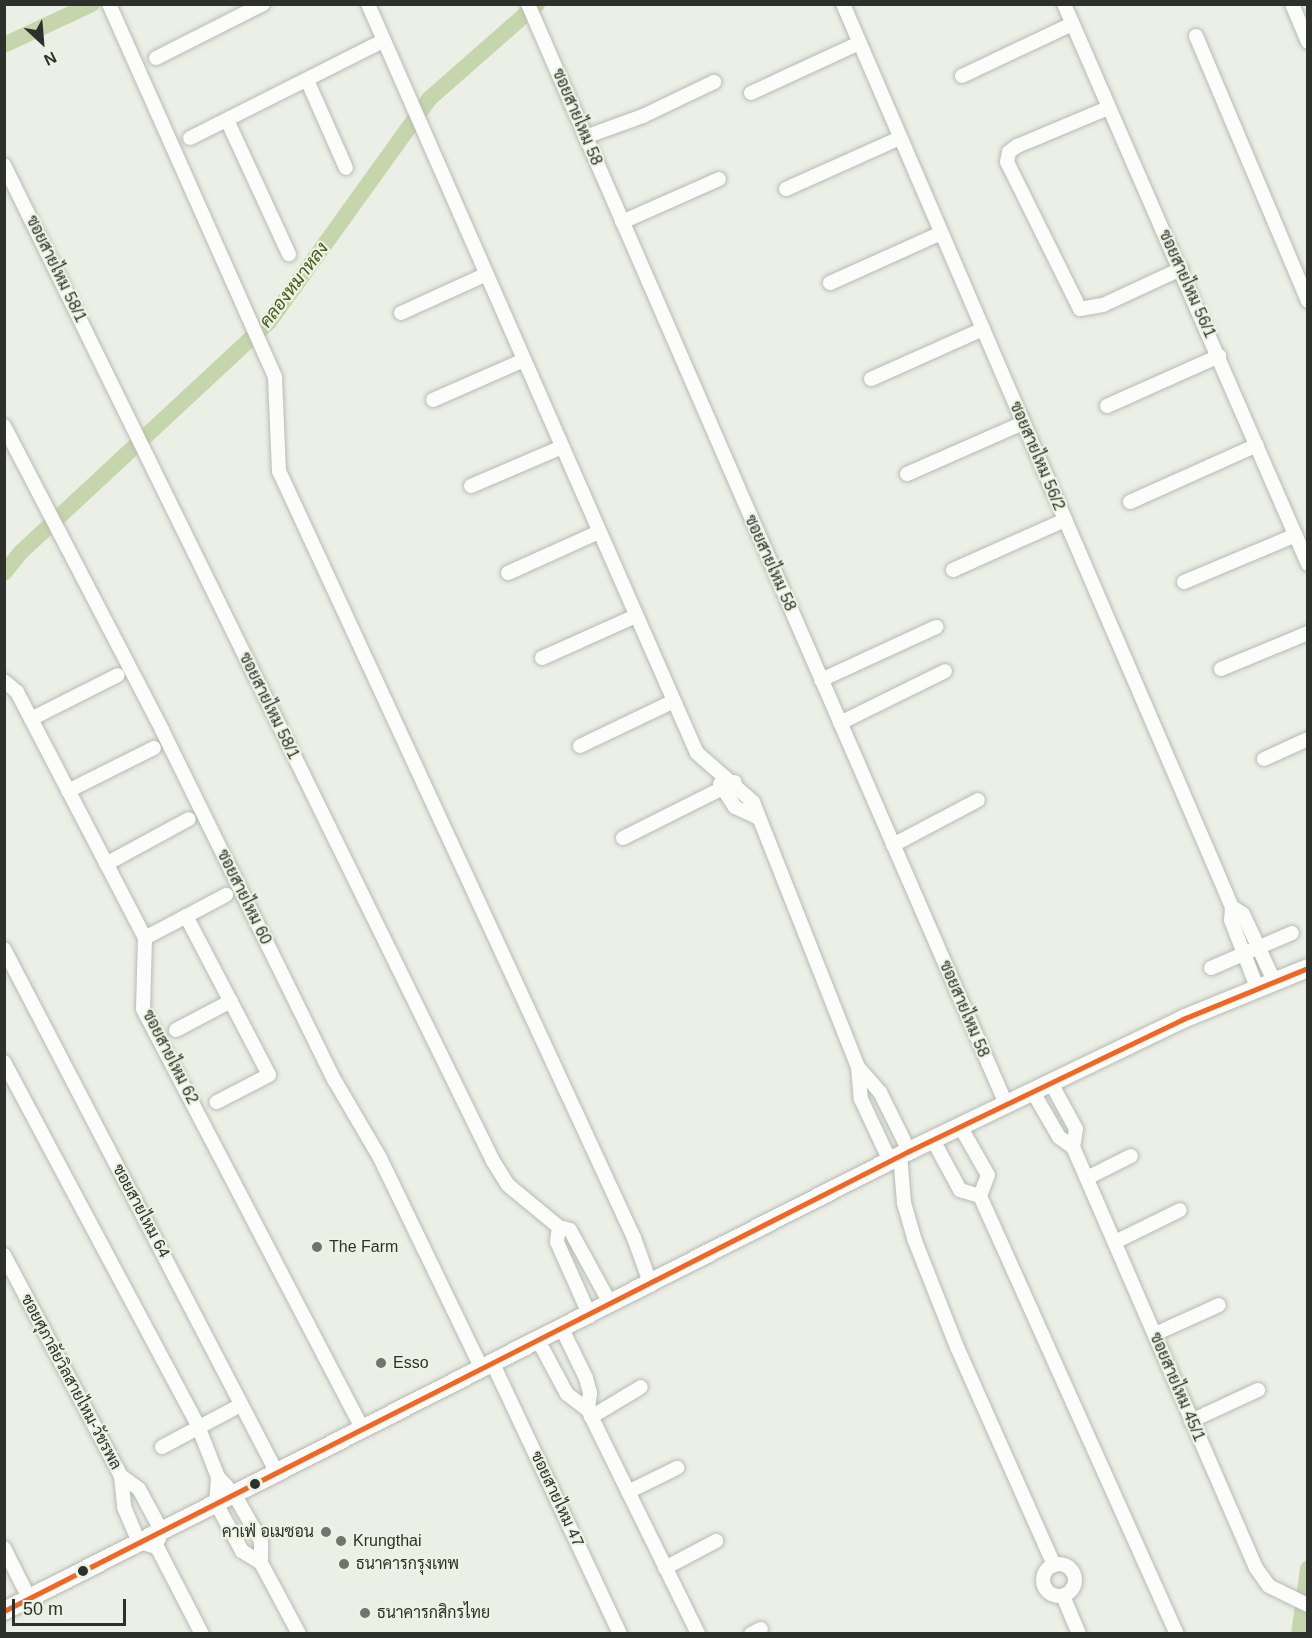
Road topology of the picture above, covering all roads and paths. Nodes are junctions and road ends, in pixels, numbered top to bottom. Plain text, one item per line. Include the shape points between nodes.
1 (109, 4) edge
2 (263, 4) edge
3 (368, 4) edge
4 (528, 4) edge
5 (843, 4) edge
6 (1064, 4) edge
7 (1292, 4) edge
8 (1072, 24) junction
9 (1196, 36) dead end
10 (383, 41) junction
11 (1308, 42) edge
12 (859, 43) junction
13 (156, 58) dead end
14 (962, 75) dead end
15 (308, 80) junction
16 (714, 82) dead end
17 (751, 93) dead end
18 (1108, 108) junction
19 (226, 120) junction
20 (585, 137) junction
21 (190, 138) dead end
22 (900, 138) junction
23 (4, 165) edge
24 (346, 168) dead end
25 (719, 179) dead end
26 (786, 189) dead end
27 (622, 222) junction
28 (941, 232) junction
29 (289, 254) dead end
30 (1181, 269) junction
31 (487, 274) junction
32 (830, 283) dead end
33 (1308, 301) edge
34 (400, 313) dead end
35 (983, 329) junction
36 (1219, 356) junction
37 (524, 360) junction
38 (871, 379) dead end
39 (433, 400) dead end
40 (1107, 406) dead end
41 (1023, 423) junction
42 (4, 426) edge
43 (1257, 446) junction
44 (562, 447) junction
45 (907, 474) dead end
46 (471, 486) dead end
47 (1130, 502) dead end
48 (1065, 520) junction
49 (599, 532) junction
50 (1296, 535) junction
51 (1308, 564) edge
52 (953, 570) dead end
53 (508, 573) dead end
54 (1184, 582) dead end
55 (636, 616) junction
56 (936, 627) dead end
57 (1308, 633) edge
58 (542, 658) dead end
59 (1221, 669) dead end
60 (945, 672) dead end
61 (118, 675) dead end
62 (821, 680) junction
63 (4, 681) edge
64 (674, 701) junction
65 (31, 719) junction
66 (840, 723) junction
67 (1308, 739) edge
68 (580, 746) dead end
69 (154, 748) dead end
70 (1264, 759) dead end
71 (719, 776) junction
72 (735, 782) junction
73 (722, 790) junction
74 (68, 791) junction
75 (978, 800) dead end
76 (756, 817) junction
77 (189, 819) dead end
78 (623, 838) dead end
79 (893, 845) junction
80 (106, 864) junction
81 (226, 895) dead end
82 (1232, 907) junction
83 (186, 916) junction
84 (1292, 933) dead end
85 (145, 938) junction
86 (1260, 946) junction
87 (4, 949) edge
88 (1243, 953) junction
89 (1211, 968) dead end
90 (1308, 968) edge
91 (1267, 987) junction
92 (231, 1001) junction
93 (176, 1030) dead end
94 (4, 1062) edge
95 (858, 1067) junction
96 (1051, 1083) junction
97 (1033, 1092) junction
98 (217, 1102) dead end
99 (1006, 1104) junction
100 (960, 1126) junction
101 (933, 1140) junction
102 (1074, 1147) junction
103 (900, 1156) junction
104 (1131, 1156) dead end
105 (1087, 1178) junction
106 (980, 1196) junction
107 (1180, 1210) dead end
108 (559, 1227) junction
109 (1115, 1242) junction
110 (4, 1255) edge
111 (651, 1285) junction
112 (611, 1305) junction
113 (1219, 1305) dead end
114 (590, 1316) junction
115 (562, 1329) junction
116 (1155, 1334) junction
117 (538, 1340) junction
118 (487, 1366) junction
119 (641, 1387) dead end
120 (1258, 1390) dead end
121 (235, 1408) dead end
122 (590, 1414) junction
123 (1191, 1421) junction
124 (198, 1426) junction
125 (363, 1429) junction
126 (162, 1447) dead end
127 (677, 1468) dead end
128 (277, 1473) junction
129 (121, 1476) junction
130 (218, 1477) junction
131 (628, 1492) junction
132 (234, 1494) junction
133 (216, 1503) junction
134 (152, 1540) junction
135 (716, 1541) dead end
136 (4, 1548) edge
137 (261, 1563) junction
138 (1054, 1564) junction
139 (665, 1568) junction
140 (1063, 1596) junction
141 (29, 1598) junction
142 (1308, 1605) edge
143 (4, 1611) edge
144 (202, 1634) edge
145 (299, 1634) edge
146 (620, 1634) edge
147 (698, 1634) edge
148 (1079, 1634) edge
149 (1178, 1634) edge

1 - 111 street via 275,377 279,471 634,1238
2 - 13 street
3 - 10 street
4 - 20 street, ซอยสายไหม 58
5 - 12 street, ซอยสายไหม 56/2
6 - 8 street, ซอยสายไหม 56/1
7 - 11 street
8 - 14 street
8 - 18 street, ซอยสายไหม 56/1
9 - 33 street
10 - 15 street
10 - 31 street
12 - 17 street
12 - 22 street, ซอยสายไหม 56/2
15 - 19 street
15 - 24 street
16 - 20 street via 643,116
18 - 30 street, ซอยสายไหม 56/1
18 - 30 street via 1017,146 1009,152 1007,162 1080,309 1103,305
19 - 21 street
19 - 29 street
20 - 27 street, ซอยสายไหม 58
22 - 26 street
22 - 28 street, ซอยสายไหม 56/2
23 - 108 street, ซอยสายไหม 58/1 via 493,1161 508,1185
25 - 27 street
27 - 62 street, ซอยสายไหม 58
28 - 32 street
28 - 35 street, ซอยสายไหม 56/2
30 - 36 street, ซอยสายไหม 56/1
31 - 34 street
31 - 37 street
35 - 38 street
35 - 41 street, ซอยสายไหม 56/2
36 - 40 street
36 - 43 street, ซอยสายไหม 56/1
37 - 39 street
37 - 44 street
41 - 45 street
41 - 48 street, ซอยสายไหม 56/2
42 - 118 street, ซอยสายไหม 60 via 162,730 335,1081 380,1158
43 - 47 street
43 - 50 street, ซอยสายไหม 56/1
44 - 46 street
44 - 49 street
48 - 52 street
48 - 82 street, ซอยสายไหม 56/2
49 - 53 street
49 - 55 street
50 - 51 street, ซอยสายไหม 56/1
50 - 54 street
55 - 58 street
55 - 64 street
56 - 62 street
57 - 59 street
60 - 66 street
61 - 65 street
62 - 66 street, ซอยสายไหม 58
63 - 65 street, ซอยสายไหม 62 via 17,692
64 - 68 street
64 - 71 street via 700,759
65 - 74 street, ซอยสายไหม 62
66 - 79 street, ซอยสายไหม 58
67 - 70 street
69 - 74 street
71 - 72 street
71 - 73 street
72 - 73 street
72 - 76 street via 750,796
73 - 76 street via 735,807
73 - 78 street
74 - 80 street, ซอยสายไหม 62
75 - 79 street
76 - 95 street
77 - 80 street
79 - 99 street, ซอยสายไหม 58
80 - 85 street, ซอยสายไหม 62
81 - 83 street
82 - 86 street, ซอยสายไหม 56/2 via 1243,914
82 - 88 street, ซอยสายไหม 56/2 via 1231,920
83 - 85 street
83 - 92 street
84 - 86 street
85 - 125 street, ซอยสายไหม 62 via 143,1010
86 - 88 street
86 - 91 street, ซอยสายไหม 56/2
87 - 128 street, ซอยสายไหม 64
88 - 89 street
88 - 91 street, ซอยสายไหม 56/2
90 - 91 main road
91 - 96 main road via 1183,1019
92 - 93 street
92 - 98 street via 269,1075
94 - 124 street
95 - 103 street via 880,1092
95 - 103 street via 861,1099
96 - 97 main road
96 - 102 street, ซอยสายไหม 45/1 via 1076,1129
97 - 99 main road
97 - 102 street, ซอยสายไหม 45/1 via 1059,1137
99 - 100 main road
100 - 101 main road
100 - 106 street via 988,1175
101 - 103 main road
101 - 106 street via 960,1190
102 - 105 street, ซอยสายไหม 45/1
103 - 111 main road
103 - 138 street via 904,1203 915,1241 957,1347
104 - 105 street
105 - 109 street, ซอยสายไหม 45/1
106 - 149 street
107 - 109 street
108 - 112 street, ซอยสายไหม 58/1 via 570,1230
108 - 114 street via 557,1242
109 - 116 street, ซอยสายไหม 45/1
110 - 129 street, ซอยศุภาลัยวิลสายไหม-วัชรพล
111 - 112 main road
112 - 114 main road
113 - 116 street
114 - 115 main road
115 - 117 main road
115 - 122 street via 586,1378
116 - 123 street, ซอยสายไหม 45/1
117 - 118 main road
117 - 122 street via 567,1394
118 - 125 main road
118 - 146 street, ซอยสายไหม 47
119 - 122 street
120 - 123 street
121 - 124 street
122 - 131 street
123 - 142 street, ซอยสายไหม 45/1 via 1256,1568 1269,1586
124 - 126 street
124 - 130 street
125 - 128 main road
127 - 131 street
128 - 132 main road
129 - 134 street via 124,1507
129 - 134 street via 140,1489
130 - 132 street
130 - 133 street
131 - 139 street
132 - 133 main road
132 - 137 street via 261,1541
133 - 134 main road
133 - 137 street via 242,1551
134 - 141 main road
134 - 144 street
135 - 139 street
136 - 141 street
137 - 145 street
138 - 140 street via 1070,1569 1075,1579 1072,1590
138 - 140 street via 1045,1571 1042,1582 1052,1596
139 - 147 street
140 - 148 street
141 - 143 main road

